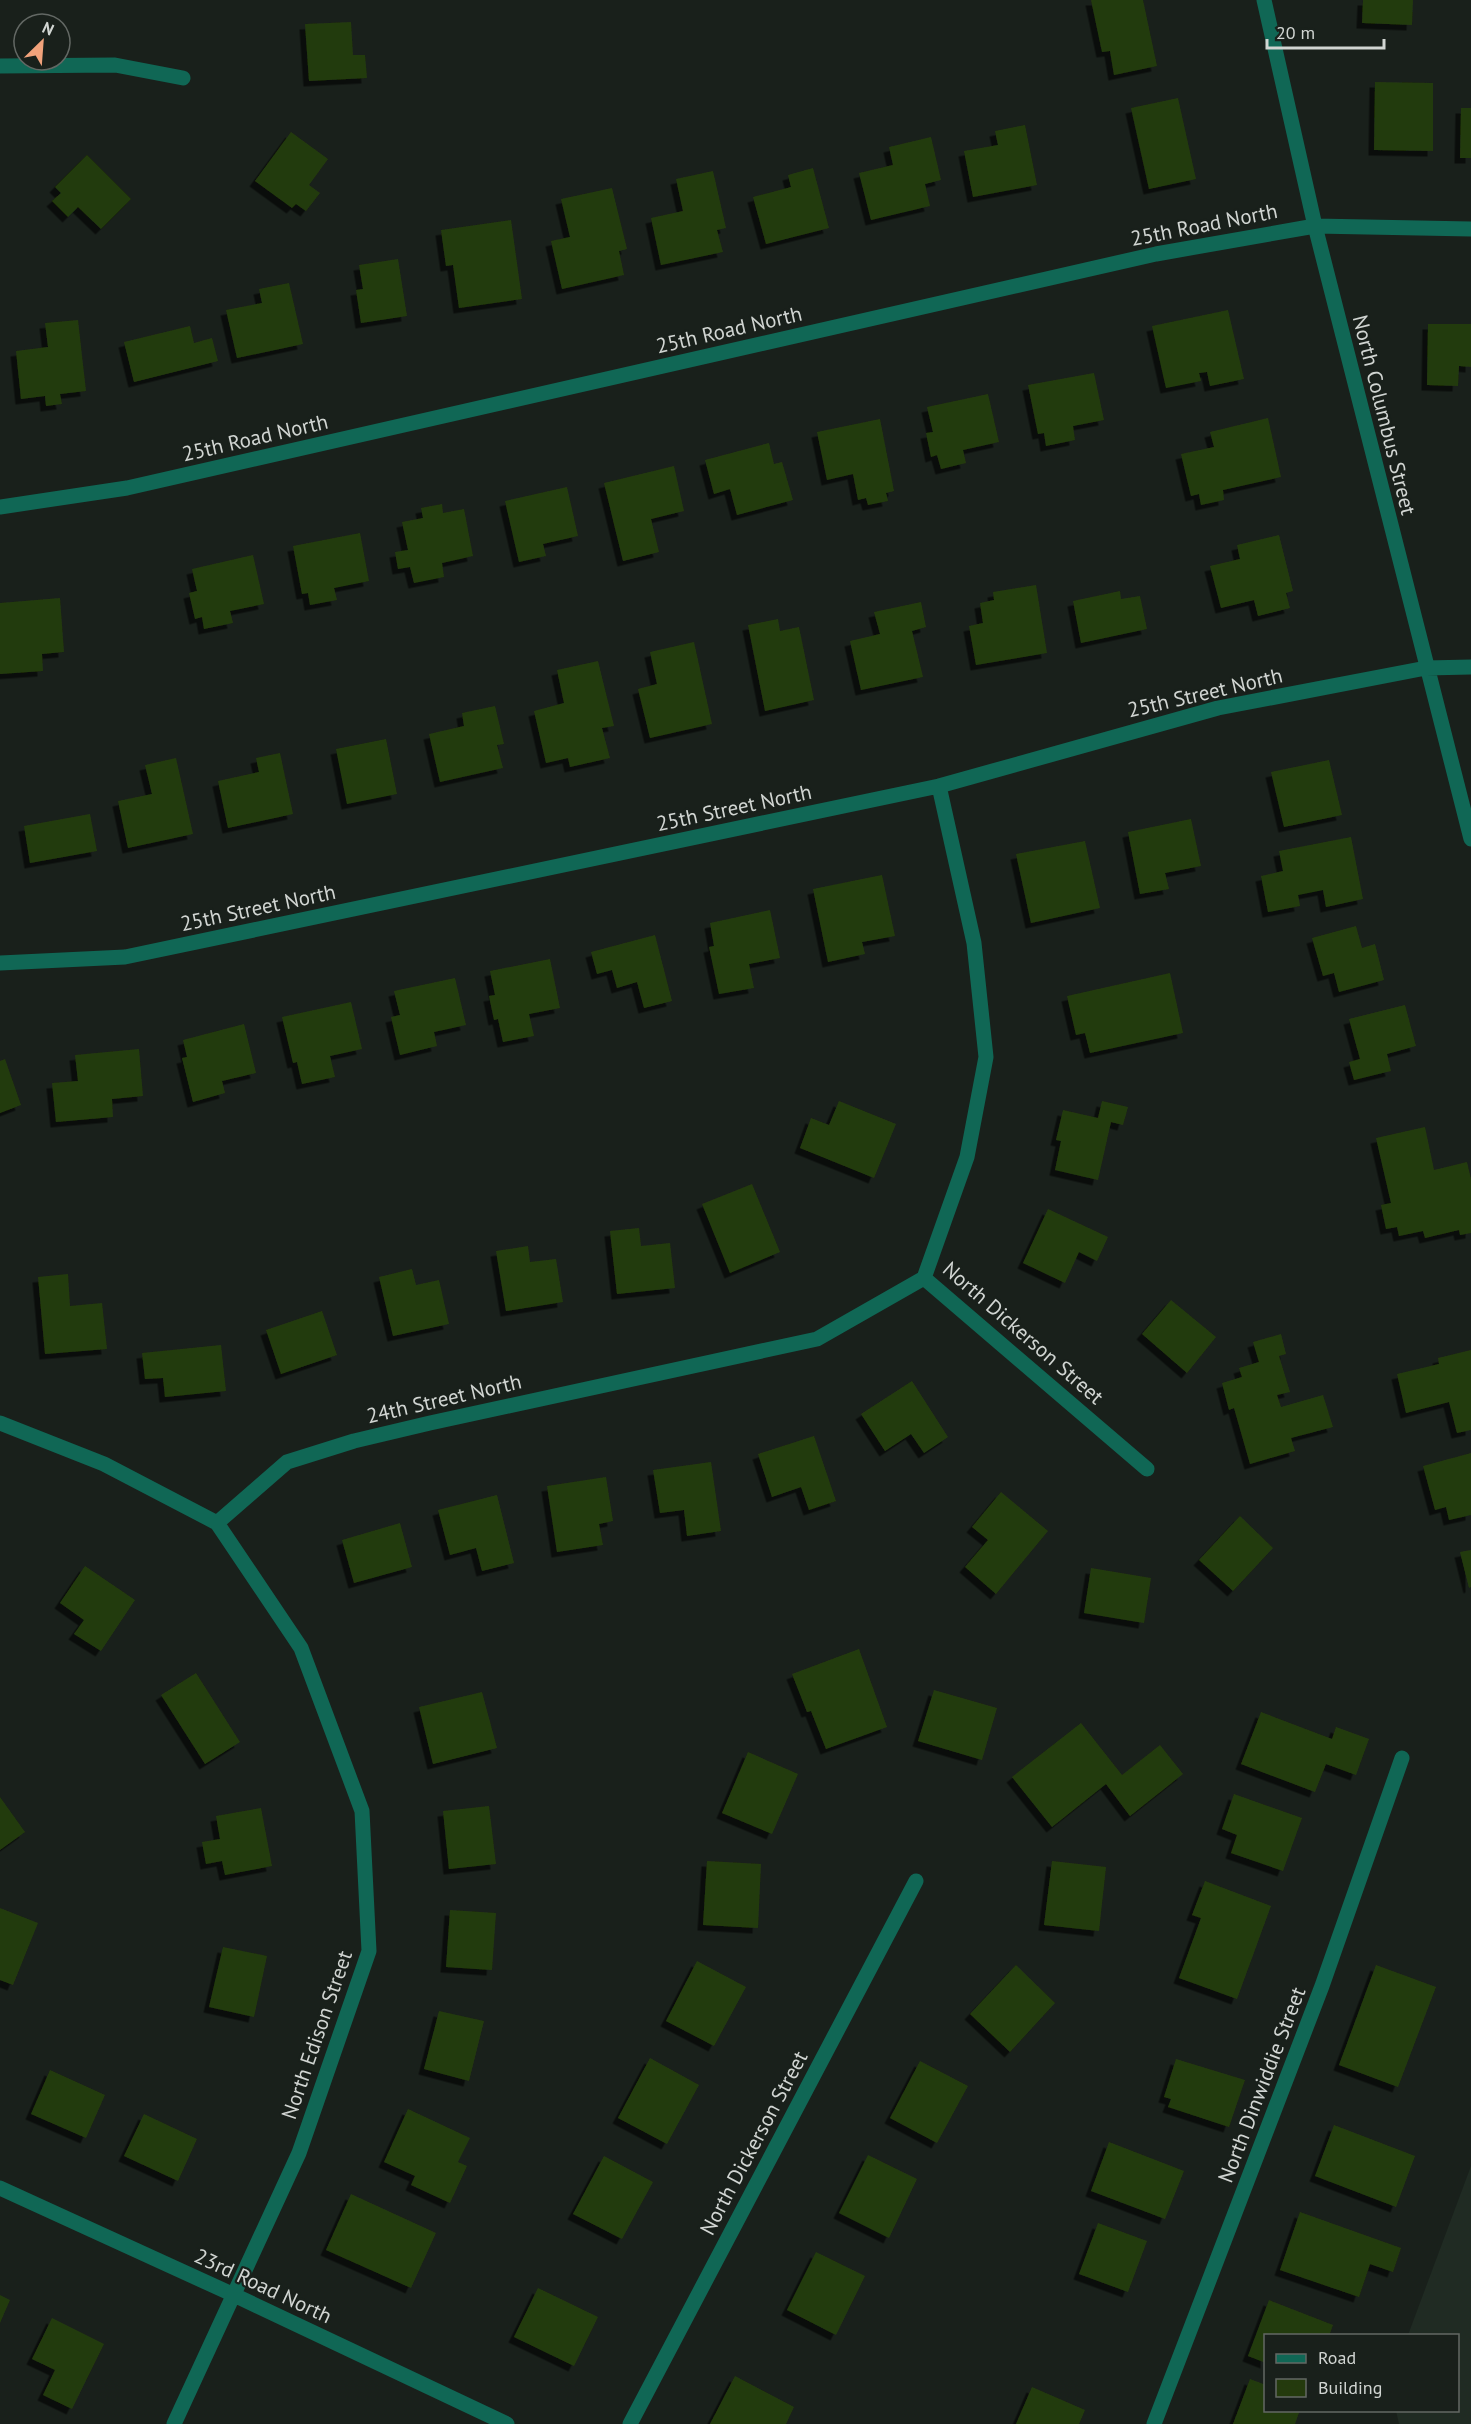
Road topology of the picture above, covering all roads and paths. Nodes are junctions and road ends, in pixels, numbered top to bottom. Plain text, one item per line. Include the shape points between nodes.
1 (1264, 0) edge
2 (0, 66) edge
3 (183, 78) dead end
4 (1315, 226) junction
5 (1471, 229) edge
6 (0, 507) edge
7 (1471, 667) edge
8 (1426, 668) junction
9 (939, 786) junction
10 (1471, 839) edge
11 (0, 963) edge
12 (924, 1278) junction
13 (0, 1423) edge
14 (1147, 1468) dead end
15 (217, 1523) junction
16 (1402, 1758) dead end
17 (916, 1881) dead end
18 (0, 2188) edge
19 (234, 2295) junction
20 (174, 2424) edge
21 (507, 2424) edge
22 (630, 2424) edge
23 (1154, 2424) edge

1 - 4 street, North Columbus Street
2 - 3 street via 115,65
4 - 5 street, 25th Road North
4 - 6 street, 25th Road North via 1156,254 127,488
4 - 8 street, North Columbus Street
7 - 8 street, 25th Street North
8 - 9 street, 25th Street North via 1218,708
8 - 10 street, North Columbus Street
9 - 11 street, 25th Street North via 125,957
9 - 12 street, North Dickerson Street via 974,943 986,1057 967,1157
12 - 14 street, North Dickerson Street
12 - 15 street, 24th Street North via 817,1339 430,1423 287,1462
13 - 15 street via 104,1464
15 - 19 street, North Edison Street via 302,1648 362,1811 369,1951 299,2153
16 - 23 street, North Dinwiddie Street via 1322,1986
17 - 22 street, North Dickerson Street
18 - 19 street, 23rd Road North
19 - 20 street, North Edison Street
19 - 21 street, 23rd Road North

